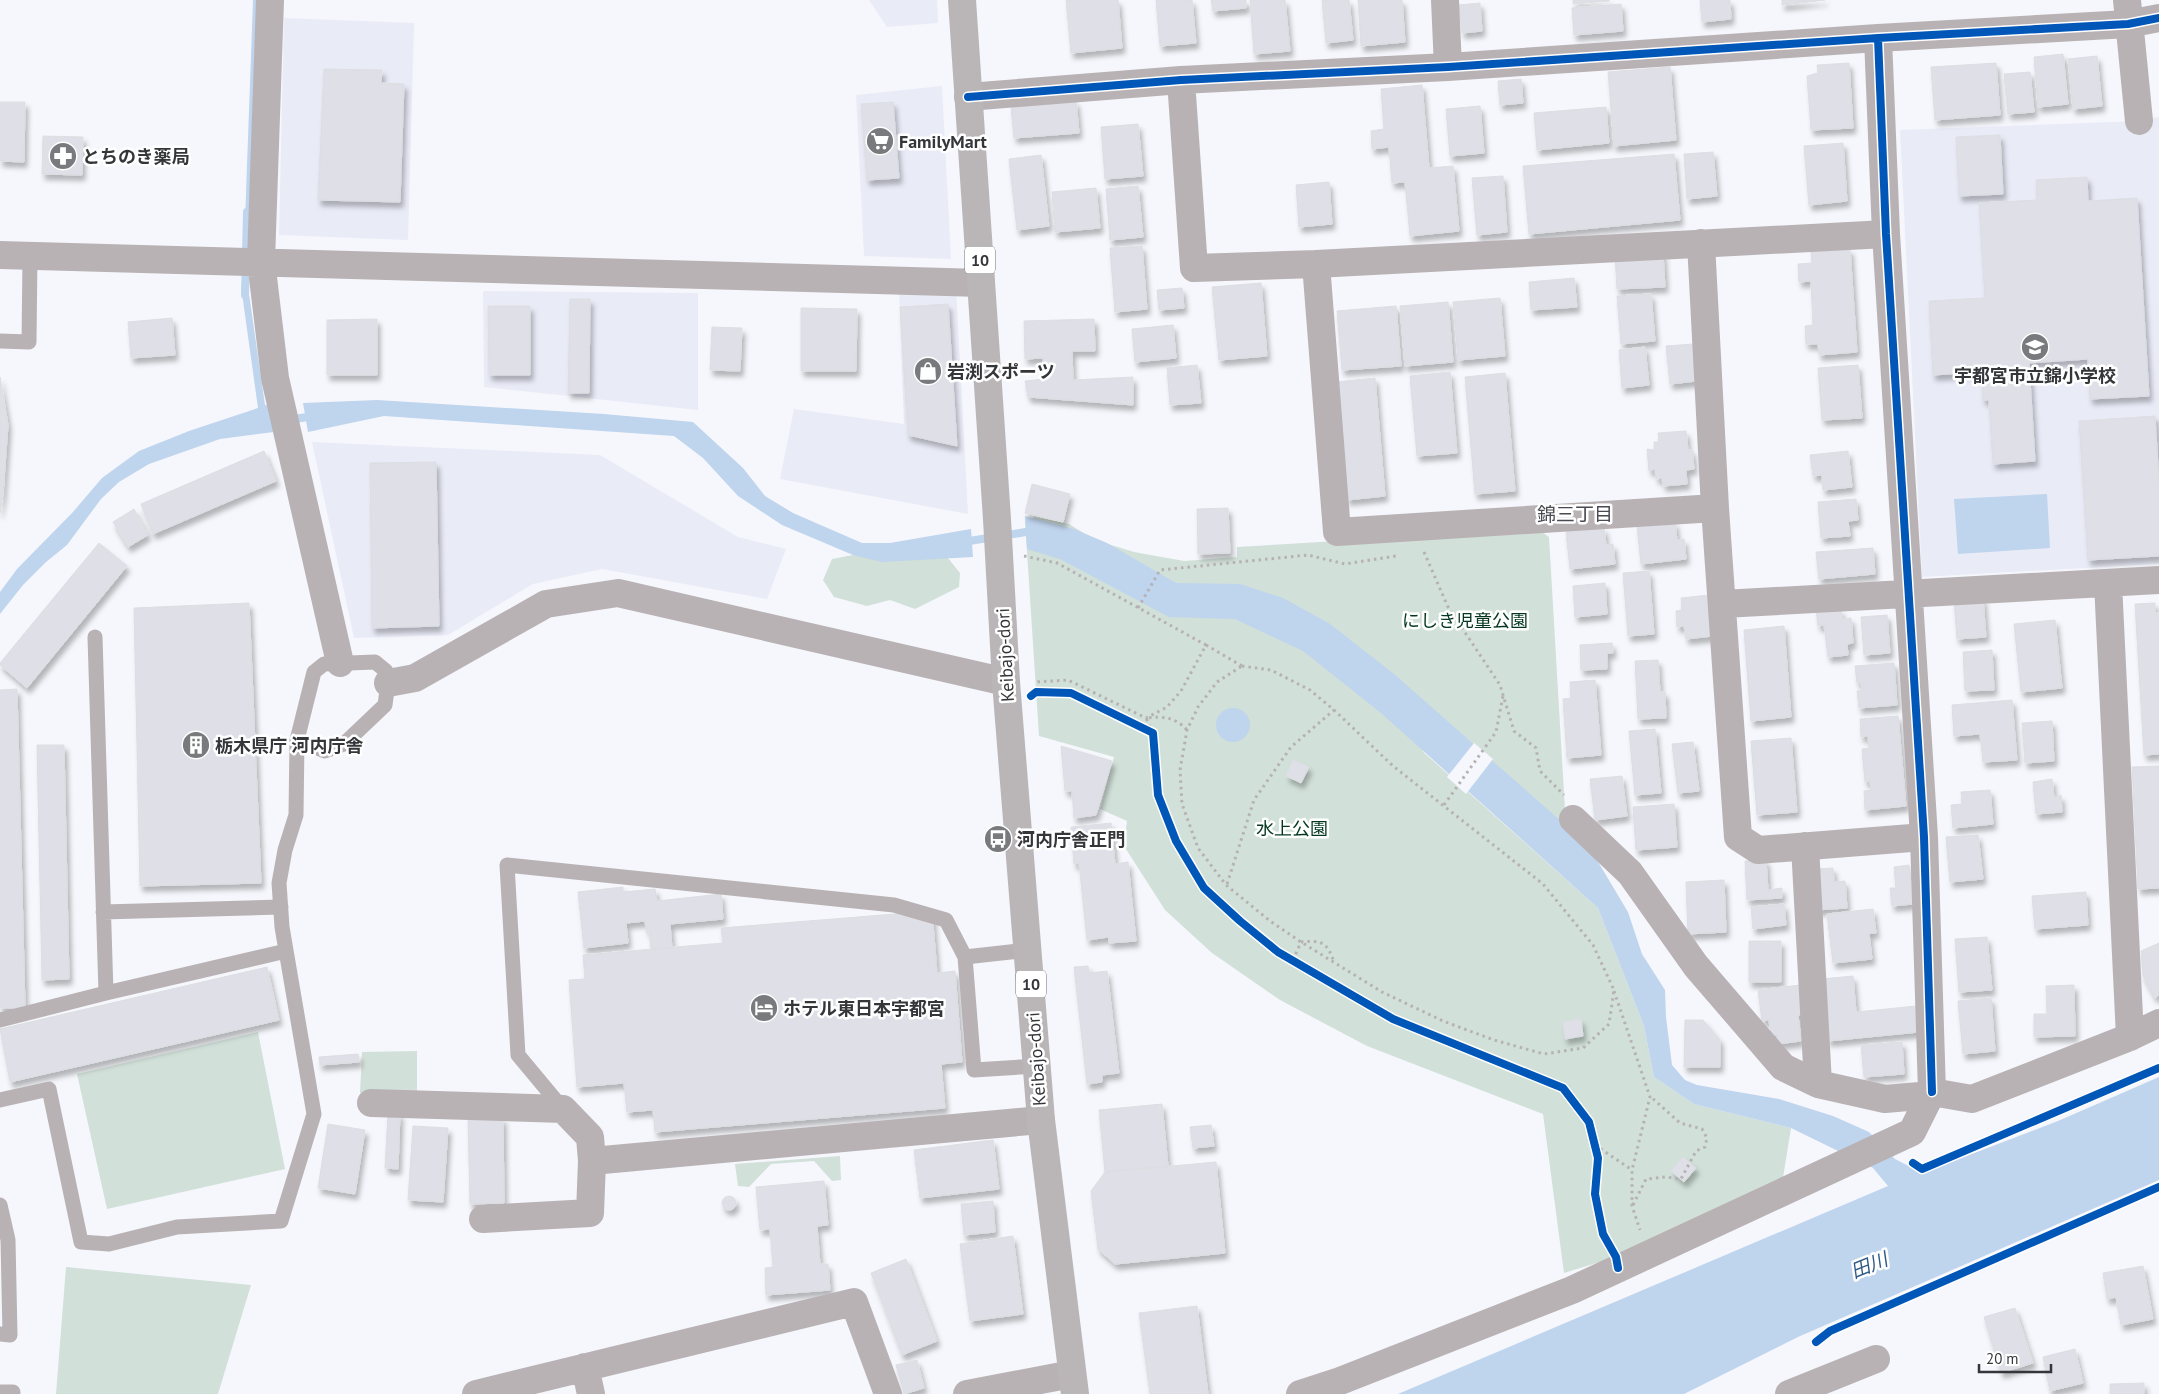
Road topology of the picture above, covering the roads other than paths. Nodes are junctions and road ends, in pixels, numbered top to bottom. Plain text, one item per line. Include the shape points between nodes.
1 (270, 0) edge
2 (962, 0) edge
3 (1445, 0) edge
4 (2127, 12) edge
5 (2159, 18) edge
6 (1878, 38) junction
7 (1448, 67) junction
8 (1181, 80) junction
9 (968, 97) junction
10 (2139, 121) dead end
11 (1886, 234) junction
12 (1701, 244) junction
13 (0, 255) edge
14 (30, 256) junction
15 (262, 261) junction
16 (1316, 264) junction
17 (981, 283) junction
18 (0, 341) edge
19 (1715, 508) junction
20 (2159, 580) edge
21 (2108, 583) junction
22 (1909, 594) junction
23 (1723, 604) junction
24 (95, 637) dead end
25 (340, 663) junction
26 (1006, 682) junction
27 (388, 683) junction
28 (297, 740) junction
29 (1573, 819) road end
30 (1924, 837) junction
31 (1805, 846) junction
32 (281, 907) junction
33 (103, 912) junction
34 (1028, 950) junction
35 (286, 951) junction
36 (965, 956) junction
37 (106, 993) junction
38 (0, 1020) edge
39 (2159, 1023) edge
40 (2130, 1037) junction
41 (1037, 1066) junction
42 (1818, 1084) junction
43 (1932, 1093) junction
44 (0, 1101) edge
45 (371, 1104) dead end
46 (563, 1109) junction
47 (1041, 1120) junction
48 (592, 1161) junction
49 (0, 1205) edge
50 (483, 1219) dead end
51 (0, 1334) edge
52 (1876, 1359) dead end
53 (585, 1368) junction
54 (1074, 1384) edge
55 (0, 1392) edge
56 (12, 1394) edge
57 (476, 1394) edge
58 (591, 1394) edge
59 (888, 1394) edge
60 (967, 1394) edge
61 (1300, 1394) edge
62 (1790, 1394) edge

1 - 15 street
2 - 9 main road, 10
3 - 7 street
4 - 5 street
4 - 6 street
4 - 10 street
6 - 7 street
6 - 11 street
7 - 8 street
8 - 9 street
8 - 16 street via 1194,268
9 - 17 main road, 10
11 - 12 street
11 - 22 street
12 - 16 street
12 - 19 street
13 - 14 street
14 - 15 street
14 - 18 lane via 29,342
15 - 17 street
15 - 25 street via 275,378
16 - 19 street via 1337,532
17 - 26 main road, Keibajo-dori / 10
19 - 23 street
20 - 21 street
21 - 22 street
21 - 40 street
22 - 23 street
22 - 30 street
23 - 31 street via 1738,837 1758,850
24 - 33 lane
25 - 27 lane via 374,662 386,671
25 - 28 lane via 324,664 314,672
26 - 27 street via 618,594 546,604 415,678
26 - 34 main road, Keibajo-dori / 10
27 - 28 lane via 385,705 344,744 325,750
28 - 32 lane via 296,815 279,883
29 - 42 street via 1630,872 1696,966 1783,1067
30 - 31 street
30 - 43 street
31 - 42 street
32 - 33 lane
32 - 35 lane
33 - 37 lane
34 - 36 lane
34 - 41 main road, Keibajo-dori / 10
35 - 37 lane
35 - 44 lane via 314,1114 281,1221 177,1228 109,1244 81,1242 49,1089
36 - 41 lane via 974,1070
36 - 46 lane via 946,920 894,905 507,865 518,1055
37 - 38 lane
39 - 40 street
40 - 43 street via 1972,1099
41 - 47 main road, Keibajo-dori / 10
42 - 43 street via 1885,1099
43 - 61 street via 1912,1132 1868,1153 1572,1290
45 - 46 street
46 - 48 street via 590,1137
47 - 48 street
47 - 54 main road, Keibajo-dori / 10
48 - 50 street via 590,1213
49 - 51 lane via 8,1240 10,1335
52 - 62 street
53 - 57 street
53 - 58 street
53 - 59 street via 854,1302
54 - 60 street
55 - 56 lane

